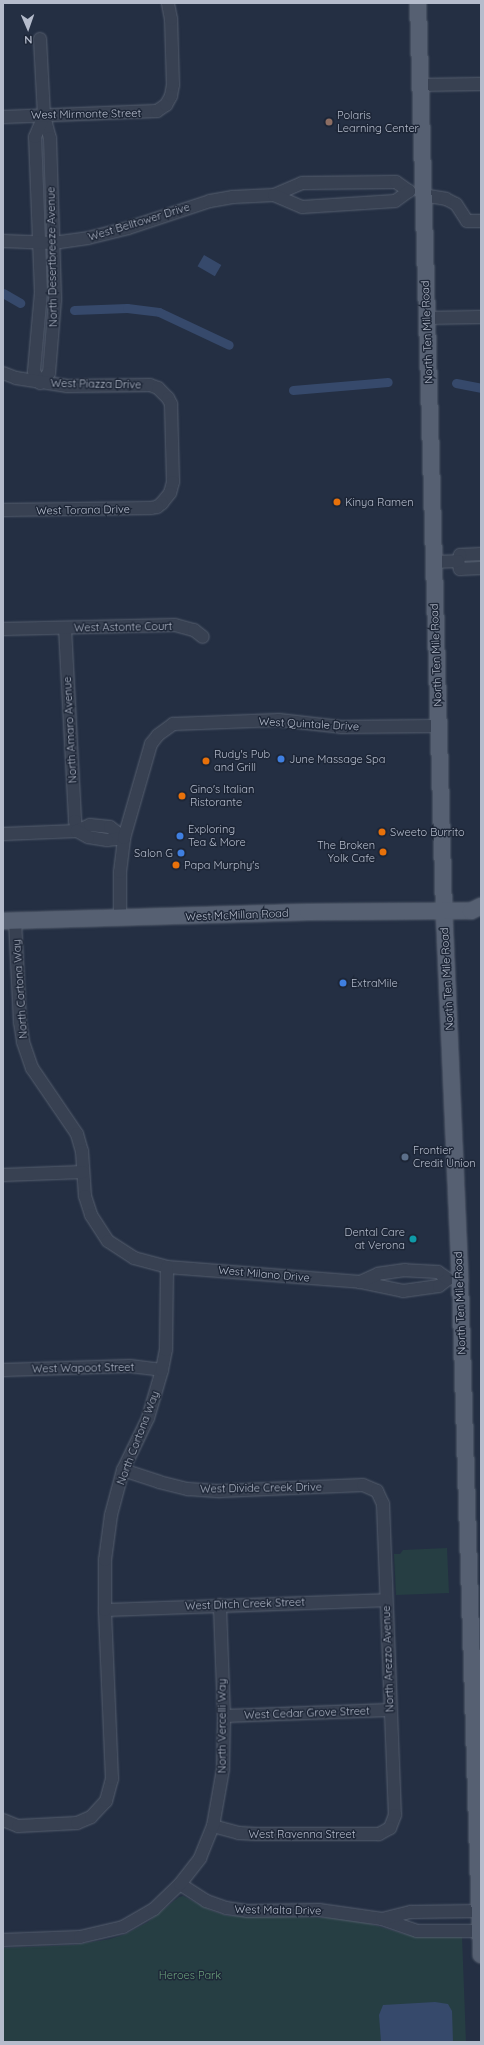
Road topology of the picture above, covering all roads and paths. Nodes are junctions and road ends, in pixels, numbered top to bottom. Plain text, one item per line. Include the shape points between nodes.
1 (168, 3) edge
2 (418, 3) edge
3 (40, 39) dead end
4 (481, 84) edge
5 (420, 85) junction
6 (44, 116) junction
7 (3, 117) edge
8 (418, 192) junction
9 (274, 195) junction
10 (481, 222) edge
11 (3, 241) edge
12 (39, 243) junction
13 (53, 243) junction
14 (481, 317) edge
15 (426, 318) junction
16 (3, 373) edge
17 (40, 383) junction
18 (162, 503) joint
19 (3, 510) edge
20 (481, 554) edge
21 (458, 561) junction
22 (433, 562) junction
23 (481, 568) edge
24 (65, 628) junction
25 (3, 629) edge
26 (203, 637) dead end
27 (438, 726) junction
28 (77, 831) junction
29 (3, 834) edge
30 (124, 838) junction
31 (444, 911) junction
32 (478, 911) edge
33 (120, 917) junction
34 (9, 921) edge
35 (84, 1172) junction
36 (3, 1175) edge
37 (167, 1267) junction
38 (454, 1279) junction
39 (360, 1282) junction
40 (3, 1370) edge
41 (162, 1370) junction
42 (124, 1470) junction
43 (377, 1491) joint
44 (386, 1600) junction
45 (220, 1605) junction
46 (105, 1610) junction
47 (390, 1710) junction
48 (224, 1716) junction
49 (3, 1820) edge
50 (213, 1826) junction
51 (390, 1828) joint
52 (180, 1884) junction
53 (479, 1911) junction
54 (382, 1919) junction
55 (480, 1931) junction
56 (3, 1940) edge
57 (481, 1955) edge

1 - 6 street, West Mirmonte Street via 171,19 173,86 166,105 157,111 147,113
2 - 5 main road, North Ten Mile Road
3 - 6 street
4 - 5 street
5 - 8 main road, North Ten Mile Road
6 - 7 street, West Mirmonte Street
6 - 12 street, North Desertbreeze Avenue via 35,137
6 - 13 street, North Desertbreeze Avenue via 50,138
8 - 9 street, West Belltower Drive via 395,201 302,207
8 - 9 street, West Belltower Drive via 396,182 302,183
8 - 10 street via 446,199 456,204 467,220
8 - 15 main road, North Ten Mile Road
9 - 13 street, West Belltower Drive via 210,201 109,234
11 - 12 street, West Belltower Drive
12 - 13 street, West Belltower Drive
12 - 17 street, North Desertbreeze Avenue via 41,292 34,371
13 - 17 street, North Desertbreeze Avenue via 53,339 49,373
14 - 15 street
15 - 22 main road, North Ten Mile Road
16 - 17 street, West Piazza Drive
17 - 18 street, West Piazza Drive via 67,386 150,385 165,393 171,404 173,482 170,493
18 - 19 street, West Torana Drive via 151,508
20 - 21 street via 460,555
21 - 22 street
21 - 23 street via 460,569
22 - 27 main road, North Ten Mile Road
24 - 25 street, West Astonte Court
24 - 26 street, West Astonte Court via 175,625 194,630
24 - 28 street, North Amaro Avenue
27 - 30 street, West Quintale Drive via 342,727 279,720 173,724 151,744
27 - 31 main road, North Ten Mile Road
28 - 29 street
28 - 30 street via 88,837 107,840
30 - 33 street via 120,872
31 - 32 main road, West McMillan Road
31 - 33 main road, West McMillan Road
31 - 38 main road, North Ten Mile Road
33 - 34 main road, West McMillan Road
34 - 35 street, North Cortona Way via 23,1042 32,1068 77,1134
35 - 36 street
35 - 37 street, North Cortona Way via 85,1196 91,1215 108,1241 134,1258
37 - 39 street, West Milano Drive
37 - 41 street, North Cortona Way via 166,1350
38 - 39 street, West Milano Drive via 439,1286 403,1291
38 - 39 street, West Milano Drive via 438,1272 405,1270 378,1274
38 - 53 main road, North Ten Mile Road
40 - 41 street, West Wapoot Street via 130,1366
41 - 42 street, North Cortona Way via 148,1418
42 - 43 street, West Divide Creek Drive via 188,1489 220,1491 363,1484
42 - 46 street, North Cortona Way via 111,1515 105,1560
43 - 44 street, North Arezzo Avenue via 383,1504
44 - 45 street, West Ditch Creek Street
44 - 47 street, North Arezzo Avenue
45 - 46 street, West Ditch Creek Street
45 - 48 street, North Vercelli Way
46 - 49 street, North Cortona Way via 112,1779 106,1801 92,1817 77,1823 18,1826
47 - 48 street, West Cedar Grove Street
47 - 51 street, North Arezzo Avenue via 395,1815
48 - 50 street, North Vercelli Way via 223,1769
50 - 51 street, West Ravenna Street via 239,1833 256,1834 379,1834
50 - 52 street, North Vercelli Way via 200,1858
52 - 54 street, West Malta Drive via 206,1901 226,1908 247,1911 319,1910
52 - 56 street, North Vercelli Way via 154,1908 123,1927 80,1937
53 - 54 street, West Malta Drive via 411,1912
53 - 55 main road, North Ten Mile Road
54 - 55 street, West Malta Drive via 417,1931
55 - 57 main road, North Ten Mile Road

